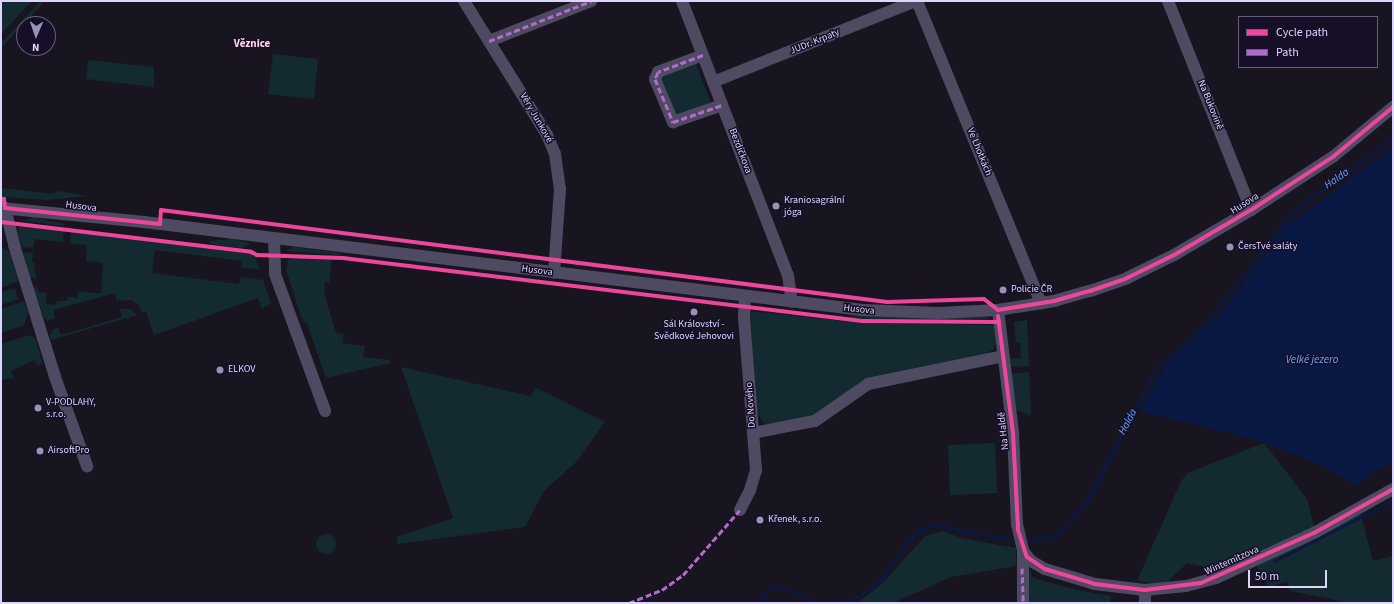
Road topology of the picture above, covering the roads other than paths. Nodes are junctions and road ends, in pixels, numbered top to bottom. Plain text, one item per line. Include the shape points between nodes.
1 (464, 1) edge
2 (591, 1) edge
3 (682, 1) edge
4 (917, 1) edge
5 (1168, 1) edge
6 (489, 41) junction
7 (702, 54) junction
8 (713, 82) junction
9 (722, 105) junction
10 (1393, 107) edge
11 (3, 208) edge
12 (1252, 210) junction
13 (274, 239) junction
14 (554, 273) junction
15 (745, 297) junction
16 (792, 302) junction
17 (1041, 304) junction
18 (998, 310) junction
19 (1003, 356) junction
20 (325, 411) dead end
21 (753, 433) junction
22 (88, 466) dead end
23 (1393, 488) edge
24 (740, 510) dead end
25 (1023, 551) junction
26 (1146, 590) junction
27 (1023, 603) edge
28 (1145, 603) edge

1 - 6 street, Věry Junkové
2 - 6 street
3 - 7 street, Bezdíčkova
4 - 8 street, JUDr. Krpaty
4 - 17 street, Ve Lhotkách
5 - 12 street, Na Bukovině
6 - 14 street, Věry Junkové via 547,135 555,154 560,189
7 - 8 street, Bezdíčkova
7 - 9 street via 656,73 654,77 660,93 673,122
8 - 9 street, Bezdíčkova
9 - 16 street, Bezdíčkova via 788,275
10 - 12 street, Husova via 1334,156
11 - 13 street, Husova
11 - 22 street via 46,349
12 - 17 street, Husova via 1198,243 1147,269 1102,287
13 - 14 street, Husova
13 - 20 street via 275,274
14 - 15 street, Husova
15 - 16 street, Husova
15 - 21 street, Do Nového
16 - 18 street, Husova via 908,313
17 - 18 street, Husova
18 - 19 street, Na Haldě
19 - 21 street via 868,384 815,421
19 - 25 street, Na Haldě via 1013,433 1018,530
21 - 24 street, Do Nového via 755,476
23 - 26 street, Winternitzova via 1314,532 1216,578 1186,586
25 - 26 street, Winternitzova via 1031,561 1056,574 1095,584
25 - 27 street, Na Haldě
26 - 28 street

